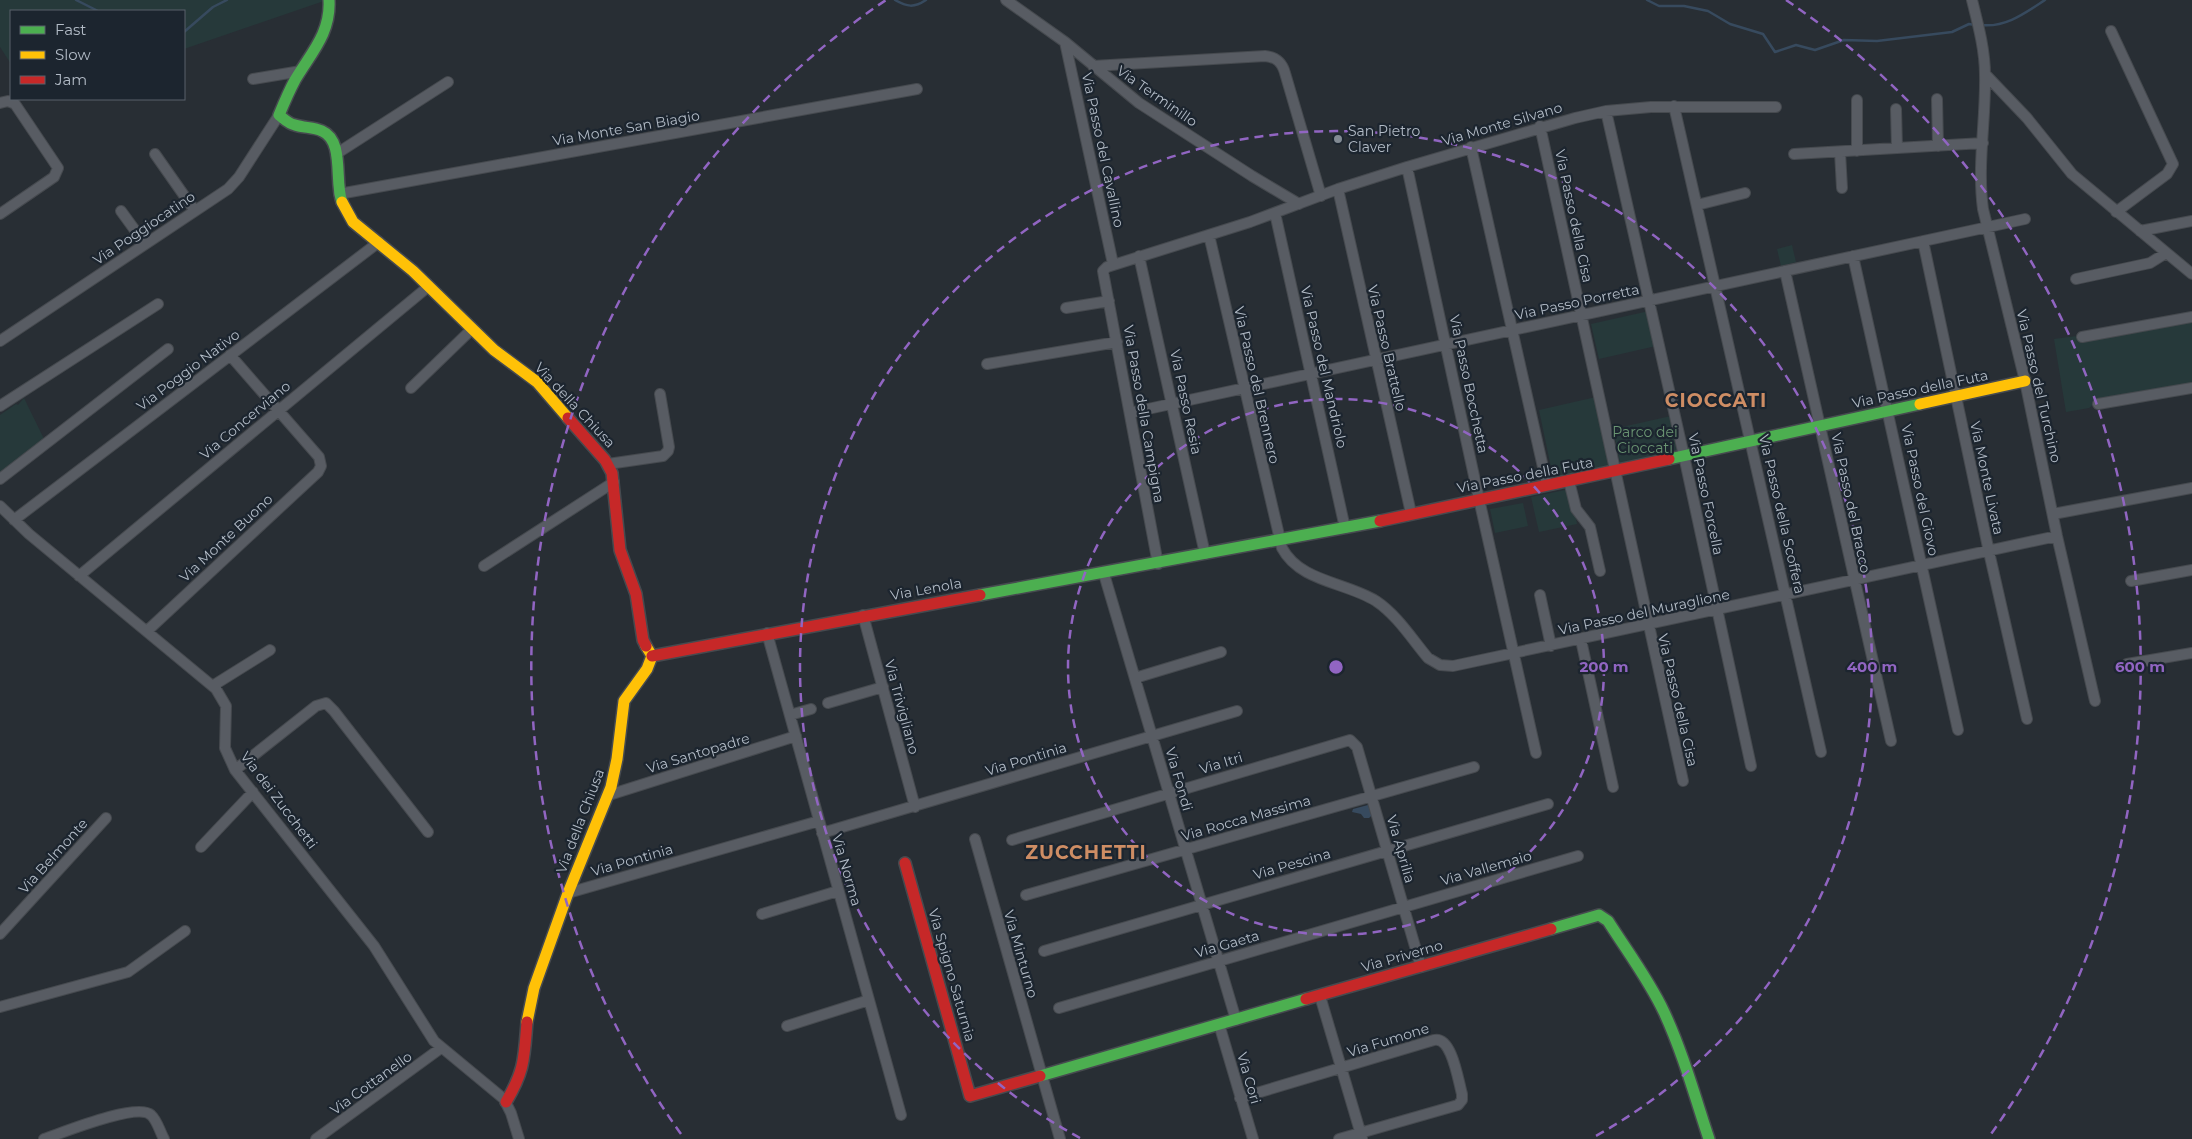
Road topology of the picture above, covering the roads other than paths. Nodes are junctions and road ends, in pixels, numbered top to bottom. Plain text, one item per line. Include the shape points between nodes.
1 (329, 0) edge
2 (1006, 0) edge
3 (1972, 0) edge
4 (2111, 31) dead end
5 (1065, 42) junction
6 (1093, 66) junction
7 (302, 71) junction
8 (1985, 74) junction
9 (253, 79) dead end
10 (448, 82) dead end
11 (917, 89) dead end
12 (1937, 99) dead end
13 (1857, 100) dead end
14 (0, 102) edge
15 (1674, 106) junction
16 (1776, 107) dead end
17 (1896, 109) dead end
18 (1606, 112) junction
19 (279, 115) junction
20 (1540, 126) junction
21 (1983, 144) junction
22 (1938, 146) junction
23 (1470, 147) junction
24 (1897, 148) junction
25 (1858, 151) junction
26 (1840, 152) junction
27 (155, 154) dead end
28 (336, 154) junction
29 (1794, 154) dead end
30 (1407, 166) junction
31 (1842, 188) dead end
32 (1338, 189) junction
33 (1745, 193) dead end
34 (339, 194) junction
35 (1320, 196) junction
36 (1300, 204) junction
37 (1697, 205) junction
38 (121, 211) dead end
39 (195, 211) junction
40 (2116, 212) junction
41 (1275, 213) junction
42 (0, 214) edge
43 (2025, 220) dead end
44 (2192, 221) edge
45 (1988, 227) junction
46 (2140, 231) junction
47 (1209, 234) junction
48 (379, 242) junction
49 (1923, 242) junction
50 (145, 244) junction
51 (2166, 253) junction
52 (1139, 256) junction
53 (1854, 256) junction
54 (1109, 266) junction
55 (1786, 271) junction
56 (2192, 274) edge
57 (2076, 279) dead end
58 (429, 286) junction
59 (1716, 286) junction
60 (1650, 300) junction
61 (1109, 301) junction
62 (158, 304) dead end
63 (1066, 308) dead end
64 (1582, 316) junction
65 (2192, 317) edge
66 (472, 329) junction
67 (1512, 331) junction
68 (2082, 337) dead end
69 (0, 341) edge
70 (1117, 342) junction
71 (1447, 344) junction
72 (168, 349) dead end
73 (230, 355) junction
74 (1375, 360) junction
75 (986, 364) dead end
76 (1311, 374) junction
77 (2025, 381) junction
78 (411, 388) dead end
79 (2192, 388) edge
80 (1244, 389) junction
81 (660, 394) dead end
82 (1956, 396) junction
83 (1172, 404) junction
84 (2098, 404) dead end
85 (0, 406) edge
86 (278, 410) junction
87 (1888, 411) junction
88 (1134, 412) dead end
89 (1820, 426) junction
90 (1751, 441) junction
91 (1684, 456) junction
92 (608, 464) junction
93 (1616, 472) junction
94 (0, 479) edge
95 (1569, 481) junction
96 (614, 482) junction
97 (1547, 485) junction
98 (2192, 488) edge
99 (1478, 499) junction
100 (0, 506) edge
101 (1411, 513) junction
102 (2053, 514) junction
103 (14, 520) junction
104 (1345, 528) junction
105 (2057, 536) junction
106 (1279, 541) junction
107 (1989, 552) junction
108 (1205, 554) junction
109 (1158, 564) junction
110 (484, 566) dead end
111 (1922, 567) junction
112 (2192, 570) edge
113 (1600, 571) dead end
114 (1104, 574) junction
115 (79, 576) junction
116 (1854, 581) junction
117 (2130, 581) dead end
118 (1540, 595) dead end
119 (1786, 595) junction
120 (1716, 610) junction
121 (863, 615) junction
122 (1647, 625) junction
123 (147, 631) junction
124 (767, 633) junction
125 (1581, 640) junction
126 (1551, 646) junction
127 (270, 650) dead end
128 (1221, 652) dead end
129 (1514, 653) junction
130 (2192, 653) edge
131 (652, 656) junction
132 (2127, 664) dead end
133 (1135, 678) junction
134 (214, 686) junction
135 (883, 688) junction
136 (2095, 701) dead end
137 (828, 703) dead end
138 (811, 709) dead end
139 (1237, 711) dead end
140 (790, 715) junction
141 (2028, 719) dead end
142 (1958, 730) dead end
143 (796, 736) junction
144 (1152, 736) junction
145 (1352, 741) joint
146 (1891, 741) dead end
147 (1536, 752) dead end
148 (1821, 752) dead end
149 (1751, 766) dead end
150 (1474, 767) dead end
151 (235, 770) junction
152 (1682, 781) dead end
153 (1613, 787) dead end
154 (253, 792) junction
155 (1169, 793) junction
156 (608, 796) junction
157 (1371, 796) junction
158 (1548, 804) dead end
159 (915, 806) junction
160 (106, 818) dead end
161 (819, 821) junction
162 (428, 832) dead end
163 (822, 833) junction
164 (975, 839) dead end
165 (1012, 840) dead end
166 (201, 847) dead end
167 (1186, 850) junction
168 (1387, 851) junction
169 (1578, 856) dead end
170 (905, 863) dead end
171 (838, 890) junction
172 (568, 893) junction
173 (1026, 895) dead end
174 (1202, 905) junction
175 (1403, 907) junction
176 (762, 914) dead end
177 (185, 931) dead end
178 (0, 934) edge
179 (1044, 951) dead end
180 (1219, 961) junction
181 (1421, 967) junction
182 (1320, 996) junction
183 (869, 1000) junction
184 (0, 1007) edge
185 (1059, 1008) dead end
186 (1236, 1020) junction
187 (1219, 1024) junction
188 (787, 1026) dead end
189 (441, 1048) junction
190 (1341, 1068) junction
191 (1041, 1075) junction
192 (970, 1096) joint
193 (1240, 1098) junction
194 (506, 1102) junction
195 (901, 1115) dead end
196 (1361, 1136) edge
197 (44, 1139) edge
198 (164, 1139) edge
199 (316, 1139) edge
200 (519, 1139) edge
201 (1060, 1139) edge
202 (1253, 1139) edge
203 (1339, 1139) edge
204 (1709, 1139) edge

1 - 7 street via 330,16 326,29
2 - 5 street, Via Terminillo
3 - 8 street, Via Passo del Turchino
4 - 40 street via 2172,164 2167,174
5 - 6 street, Via Terminillo
5 - 54 street, Via Passo del Cavallino
6 - 35 street via 1265,56 1276,59 1285,73
6 - 36 street, Via Terminillo via 1144,106
7 - 9 street
7 - 19 street
8 - 21 street, Via Passo del Turchino
8 - 40 street via 2027,118 2068,171
10 - 28 street
11 - 34 street, Via Monte San Biagio
12 - 22 street
13 - 25 street
14 - 42 street via 15,104 56,163 58,171 52,179
15 - 16 street, Via Monte Silvano
15 - 18 street, Via Monte Silvano
15 - 37 street, Via Passo della Scoffera
17 - 24 street
18 - 20 street, Via Monte Silvano
18 - 60 street, Via Passo Forcella
19 - 28 street, Via della Chiusa via 293,125 326,133 334,142
19 - 39 street, Via Poggiocatino via 232,186
20 - 23 street, Via Monte Silvano
20 - 64 street, Via Passo della Cisa
21 - 22 street
21 - 45 street, Via Passo del Turchino via 1982,192
22 - 24 street
23 - 30 street, Via Monte Silvano
23 - 67 street
24 - 25 street
25 - 26 street
26 - 29 street
26 - 31 street
27 - 39 street
28 - 34 street, Via della Chiusa
30 - 32 street, Via Monte Silvano
30 - 71 street, Via Passo Bocchetta
32 - 35 street, Via Monte Silvano
32 - 74 street, Via Passo Brattello
33 - 37 street
34 - 48 street, Via della Chiusa via 353,222
35 - 36 street, Via Monte Silvano
36 - 41 street, Via Monte Silvano
37 - 59 street, Via Passo della Scoffera
38 - 50 street
39 - 50 street, Via Poggiocatino
40 - 46 street
41 - 47 street, Via Monte Silvano
41 - 76 street, Via Passo del Mandriolo
43 - 45 street, Via Passo Porretta
44 - 46 street
45 - 49 street, Via Passo Porretta
45 - 77 street, Via Passo del Turchino
46 - 51 street
47 - 52 street, Via Monte Silvano
47 - 80 street, Via Passo del Brennero
48 - 58 street, Via della Chiusa
48 - 73 street, Via Poggio Nativo
49 - 53 street, Via Passo Porretta
49 - 82 street, Via Monte Livata
50 - 69 street, Via Poggiocatino
51 - 56 street
51 - 57 street via 2150,263
52 - 54 street, Via Monte Silvano
52 - 83 street, Via Passo Resia
53 - 55 street, Via Passo Porretta
53 - 87 street, Via Passo del Giovo
54 - 61 street, Via Passo della Campigna via 1103,275
55 - 59 street, Via Passo Porretta
55 - 89 street, Via Passo del Bracco
58 - 66 street, Via della Chiusa
58 - 86 street, Via Concerviano
59 - 60 street, Via Passo Porretta
59 - 90 street, Via Passo della Scoffera
60 - 64 street, Via Passo Porretta
60 - 91 street, Via Passo Forcella
61 - 63 street
61 - 70 street, Via Passo della Campigna
62 - 85 street
64 - 67 street, Via Passo Porretta
64 - 93 street, Via Passo della Cisa
65 - 68 street
66 - 78 street
66 - 92 street, Via della Chiusa via 537,382
67 - 71 street, Via Passo Porretta
67 - 97 street
70 - 75 street
70 - 109 street, Via Passo della Campigna
71 - 74 street, Via Passo Porretta
71 - 99 street, Via Passo Bocchetta
72 - 94 street
73 - 86 street
73 - 103 street, Via Poggio Nativo
74 - 76 street, Via Passo Porretta
74 - 101 street, Via Passo Brattello
76 - 80 street, Via Passo Porretta
76 - 104 street, Via Passo del Mandriolo
77 - 82 street, Via Passo della Futa
77 - 102 street, Via Passo del Turchino
79 - 84 street
80 - 83 street, Via Passo Porretta
80 - 106 street, Via Passo del Brennero
81 - 92 street via 669,447 667,453
82 - 87 street, Via Passo della Futa
82 - 107 street, Via Monte Livata
83 - 88 street, Via Passo Porretta
83 - 108 street, Via Passo Resia
86 - 115 street, Via Concerviano
86 - 123 street, Via Monte Buono via 319,457 322,464 318,472
87 - 89 street, Via Passo della Futa
87 - 111 street, Via Passo del Giovo
89 - 90 street, Via Passo della Futa
89 - 116 street, Via Passo del Bracco
90 - 91 street, Via Passo della Futa
90 - 119 street, Via Passo della Scoffera
91 - 93 street, Via Passo della Futa
91 - 120 street, Via Passo Forcella
92 - 96 street, Via della Chiusa
93 - 95 street, Via Passo della Futa
93 - 122 street, Via Passo della Cisa
95 - 97 street, Via Passo della Futa
95 - 113 street via 1576,508 1590,528
96 - 110 street
96 - 131 street, Via della Chiusa via 619,546 636,594 643,640
97 - 99 street, Via Passo della Futa
98 - 102 street
99 - 101 street, Via Passo della Futa
99 - 129 street, Via Passo Bocchetta
100 - 103 street, Via dei Zucchetti
101 - 104 street, Via Passo della Futa
102 - 105 street, Via Passo del Turchino
103 - 115 street, Via dei Zucchetti
104 - 106 street, Via Passo della Futa
105 - 107 street, Via Passo del Muraglione
105 - 136 street, Via Passo del Turchino
106 - 108 street, Via Passo della Futa
106 - 129 street, Via Passo del Muraglione via 1288,558 1301,569 1381,605 1433,662 1453,666
107 - 111 street, Via Passo del Muraglione
107 - 141 street, Via Monte Livata
108 - 109 street, Via Lenola
109 - 114 street, Via Lenola
111 - 116 street, Via Passo del Muraglione
111 - 142 street, Via Passo del Giovo
112 - 117 street
114 - 121 street, Via Lenola
114 - 133 street, Via Fondi
115 - 123 street, Via dei Zucchetti
116 - 119 street, Via Passo del Muraglione
116 - 146 street, Via Passo del Bracco
118 - 126 street
119 - 120 street, Via Passo del Muraglione
119 - 148 street, Via Passo della Scoffera
120 - 122 street, Via Passo del Muraglione
120 - 149 street, Via Passo Forcella
121 - 124 street, Via Lenola
121 - 135 street, Via Trivigliano
122 - 125 street, Via Passo del Muraglione
122 - 152 street, Via Passo della Cisa
123 - 134 street, Via dei Zucchetti
124 - 131 street, Via Lenola
124 - 140 street, Via Norma
125 - 126 street, Via Passo del Muraglione
125 - 153 street
126 - 129 street, Via Passo del Muraglione
127 - 134 street
128 - 133 street
129 - 147 street, Via Passo Bocchetta
130 - 132 street
131 - 156 street, Via della Chiusa via 649,666 622,706 616,765
133 - 144 street, Via Fondi
134 - 151 street, Via dei Zucchetti via 226,706 225,748
135 - 137 street
135 - 159 street, Via Trivigliano
138 - 140 street
139 - 144 street, Via Pontinia
140 - 143 street, Via Norma
143 - 156 street, Via Santopadre
143 - 161 street, Via Norma
144 - 155 street, Via Fondi
144 - 159 street, Via Pontinia
145 - 155 street, Via Itri via 1345,740
145 - 157 street, Via Aprilia
150 - 157 street, Via Rocca Massima
151 - 154 street, Via dei Zucchetti
151 - 162 street via 316,706 326,703
154 - 166 street
154 - 189 street, Via dei Zucchetti via 374,946
155 - 165 street, Via Itri
155 - 167 street, Via Fondi
156 - 172 street, Via della Chiusa
157 - 167 street, Via Rocca Massima
157 - 168 street, Via Aprilia
158 - 168 street, Via Pescina
159 - 163 street, Via Pontinia
160 - 178 street, Via Belmonte
161 - 163 street, Via Norma
161 - 172 street, Via Pontinia
163 - 171 street, Via Norma
164 - 191 street, Via Minturno
167 - 173 street, Via Rocca Massima
167 - 174 street, Via Fondi
168 - 174 street, Via Pescina
168 - 175 street, Via Aprilia
169 - 175 street, Via Vallemaio
170 - 192 street, Via Spigno Saturnia
171 - 176 street
171 - 183 street, Via Norma
172 - 194 street, Via della Chiusa via 530,1002 523,1068
174 - 179 street, Via Pescina
174 - 180 street, Via Fondi
175 - 180 street, Via Gaeta
175 - 181 street, Via Aprilia
177 - 184 street via 128,972
180 - 185 street, Via Gaeta
180 - 186 street, Via Fondi
181 - 182 street, Via Priverno
181 - 204 street, Via Priverno via 1596,915 1605,918 1664,1012
182 - 186 street, Via Priverno
182 - 190 street
183 - 188 street
183 - 195 street, Via Norma
186 - 187 street, Via Priverno
187 - 191 street, Via Priverno
187 - 193 street, Via Cori
189 - 194 street, Via dei Zucchetti
189 - 199 street, Via Cottanello
190 - 193 street, Via Fumone
190 - 196 street
190 - 196 street, Via Fumone via 1438,1039 1444,1041 1451,1055 1463,1096 1458,1104
191 - 192 street, Via Priverno
191 - 201 street, Via Minturno
193 - 202 street, Via Cori
194 - 200 street, Via dei Zucchetti
196 - 203 street, Via Fumone
197 - 198 street via 110,1116 142,1112 152,1116

